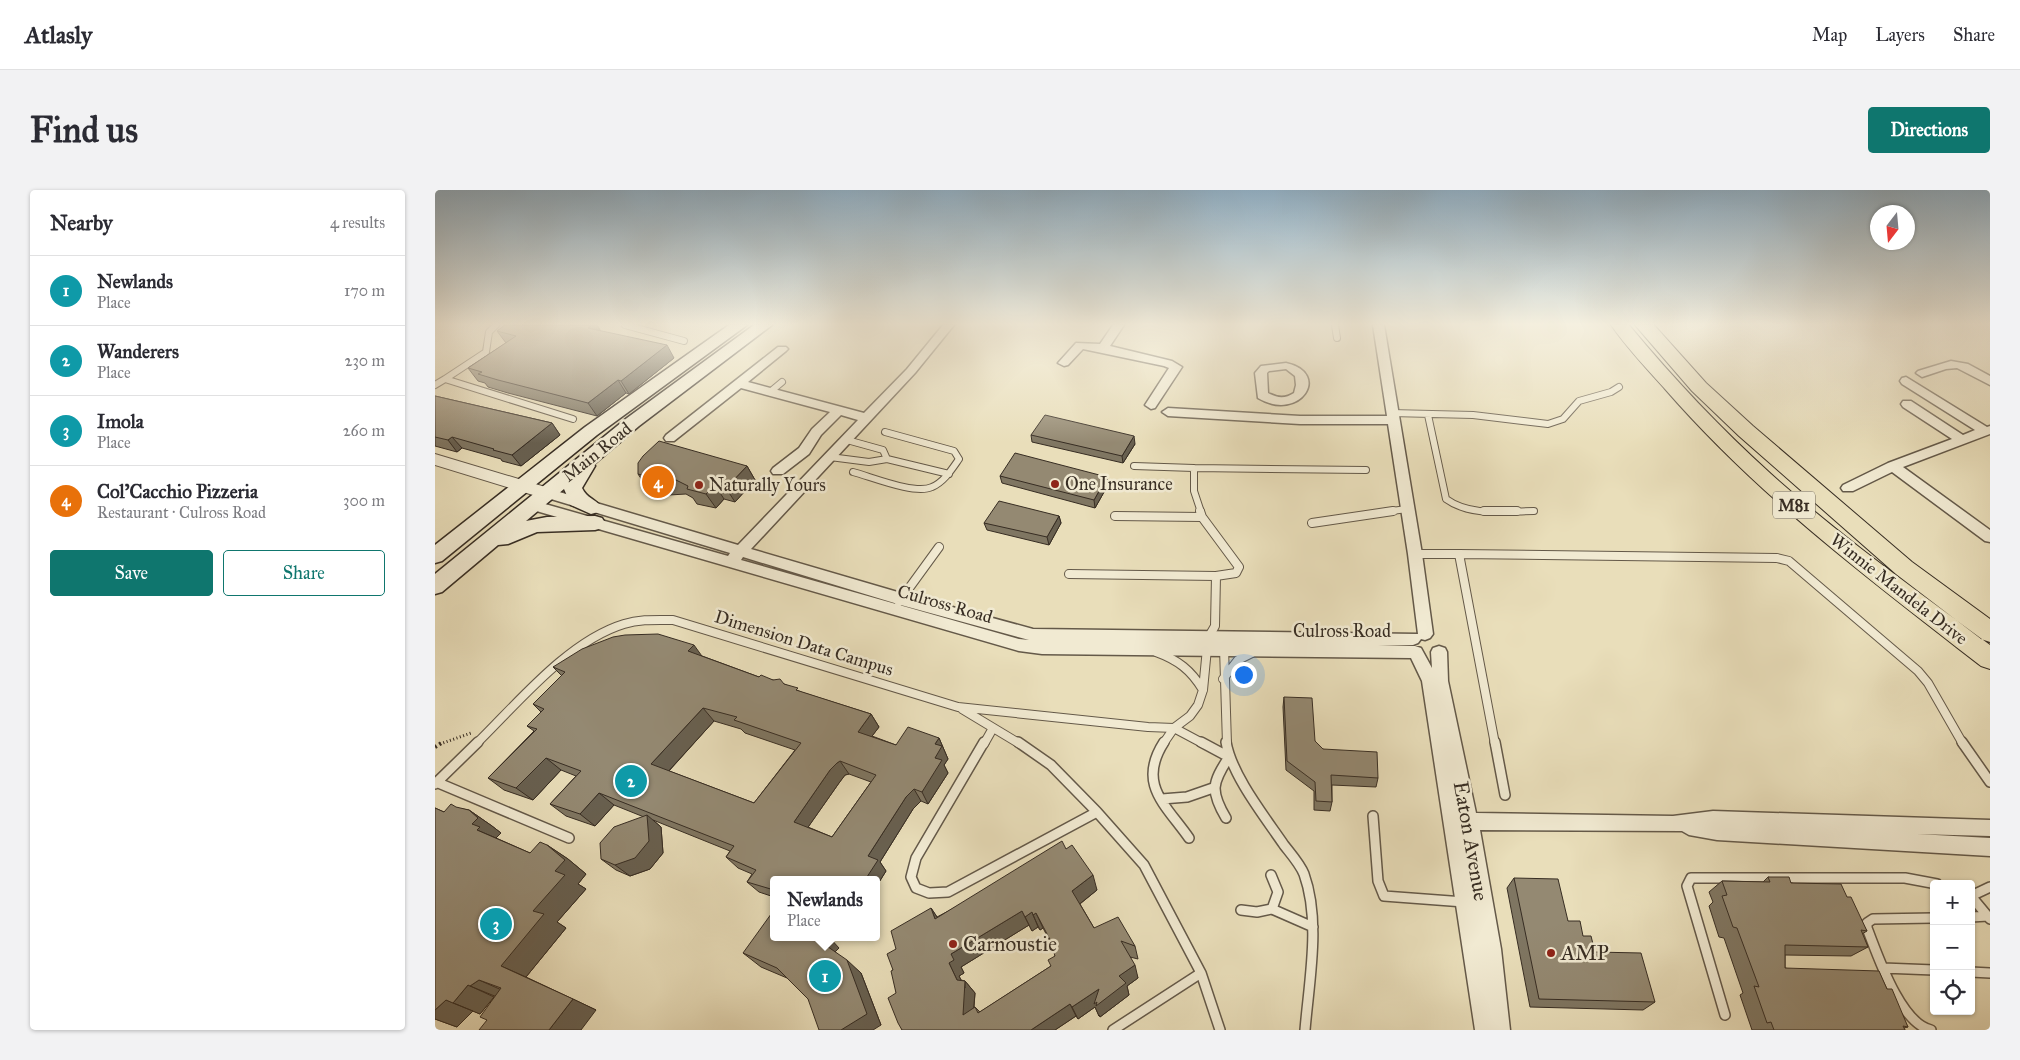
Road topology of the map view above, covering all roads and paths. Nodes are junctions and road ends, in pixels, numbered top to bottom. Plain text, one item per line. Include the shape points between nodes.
1 (467, 364) edge
2 (684, 364) edge
3 (710, 364) edge
4 (762, 364) edge
5 (917, 364) edge
6 (1172, 364) edge
7 (1384, 364) edge
8 (1653, 364) edge
9 (1679, 364) edge
10 (1947, 364) edge
11 (1957, 364) edge
12 (1922, 372) dead end
13 (445, 379) junction
14 (1906, 381) dead end
15 (782, 382) dead end
16 (1990, 382) edge
17 (737, 383) junction
18 (435, 385) edge
19 (1619, 387) dead end
20 (770, 392) junction
21 (1277, 401) dead end
22 (1907, 404) dead end
23 (1151, 405) dead end
24 (837, 410) junction
25 (1168, 412) dead end
26 (1428, 415) junction
27 (1392, 416) junction
28 (867, 418) junction
29 (1276, 418) junction
30 (573, 419) dead end
31 (1987, 431) edge
32 (885, 432) dead end
33 (670, 438) dead end
34 (847, 440) junction
35 (1962, 440) junction
36 (596, 452) junction
37 (830, 457) junction
38 (435, 459) edge
39 (887, 459) junction
40 (1133, 466) dead end
41 (1893, 466) junction
42 (1194, 468) junction
43 (1366, 470) dead end
44 (778, 471) dead end
45 (853, 472) dead end
46 (949, 474) junction
47 (490, 476) junction
48 (522, 485) junction
49 (1848, 488) dead end
50 (506, 498) junction
51 (538, 499) junction
52 (1407, 509) junction
53 (1534, 510) dead end
54 (593, 515) junction
55 (1115, 516) dead end
56 (1202, 517) junction
57 (1312, 523) dead end
58 (1990, 537) edge
59 (939, 547) dead end
60 (1415, 554) junction
61 (1459, 554) junction
62 (435, 556) edge
63 (472, 556) junction
64 (736, 557) junction
65 (1069, 574) dead end
66 (1216, 576) junction
67 (435, 586) edge
68 (897, 604) junction
69 (1990, 632) edge
70 (1215, 641) junction
71 (1418, 645) junction
72 (1149, 650) junction
73 (1259, 651) junction
74 (1439, 652) junction
75 (1990, 660) edge
76 (1223, 679) junction
77 (1203, 690) junction
78 (958, 707) junction
79 (993, 728) junction
80 (1174, 728) junction
81 (486, 733) junction
82 (435, 747) edge
83 (1229, 757) junction
84 (1990, 782) edge
85 (436, 783) edge
86 (1213, 788) junction
87 (1505, 795) dead end
88 (1161, 799) junction
89 (1097, 812) junction
90 (1373, 816) dead end
91 (1226, 818) dead end
92 (1461, 821) junction
93 (1673, 824) junction
94 (1990, 828) edge
95 (569, 838) dead end
96 (1189, 838) dead end
97 (1990, 847) edge
98 (1271, 875) dead end
99 (1930, 883) edge
100 (1990, 887) edge
101 (1975, 894) edge
102 (1975, 901) edge
103 (1464, 902) junction
104 (1272, 908) junction
105 (1241, 910) dead end
106 (1975, 917) edge
107 (1930, 918) edge
108 (1989, 918) edge
109 (1313, 927) junction
110 (1883, 968) junction
111 (1930, 970) edge
112 (1975, 972) edge
113 (1201, 973) junction
114 (1990, 973) edge
115 (1725, 1015) dead end
116 (1113, 1030) edge
117 (1220, 1030) edge
118 (1305, 1030) edge
119 (1485, 1030) edge
120 (1500, 1030) edge
121 (1931, 1030) edge

1 - 13 lane
2 - 48 main road, Main Road
3 - 36 main road, Main Road
4 - 17 street
5 - 28 street
6 - 23 street via 1175,371
7 - 27 street, Eaton Avenue
8 - 75 main road, Winnie Mandela Drive / M81 via 1787,499
9 - 69 main road, Winnie Mandela Drive / M81 via 1746,431 1904,568
10 - 12 street
11 - 16 street
13 - 18 lane
13 - 30 lane
14 - 31 street
15 - 20 lane
17 - 20 street
17 - 33 street
19 - 26 lane via 1584,398 1563,419 1548,424 1464,414
20 - 24 street
21 - 29 street
22 - 35 street
24 - 28 street
24 - 44 street via 816,432 804,451
25 - 29 street
26 - 27 lane
26 - 53 lane via 1446,499 1452,505 1473,510
27 - 29 street
27 - 52 street, Eaton Avenue
28 - 34 street
31 - 35 street
32 - 46 lane via 954,451 959,459
34 - 37 street
34 - 39 lane via 883,450
35 - 41 street
36 - 51 main road, Main Road
36 - 54 main road via 573,488 578,500
37 - 39 lane via 869,462
37 - 64 street
38 - 47 street, Culross Road
39 - 46 lane
40 - 42 lane
41 - 49 street
41 - 58 street
42 - 43 lane
42 - 56 lane via 1194,491
45 - 46 lane via 919,490 935,487
47 - 48 street, Culross Road
47 - 50 street
48 - 50 main road, Main Road
48 - 51 street, Culross Road
50 - 51 street, Culross Road
50 - 62 main road, Main Road
51 - 54 street, Culross Road
51 - 54 street, Culross Road
51 - 63 main road, Main Road
52 - 57 lane
52 - 60 street, Eaton Avenue
54 - 63 main road via 531,526
54 - 64 street, Culross Road
55 - 56 lane
56 - 66 lane via 1239,567 1239,572
59 - 68 lane
60 - 61 lane
60 - 71 street, Eaton Avenue
61 - 84 lane via 1777,558 1789,561 1922,676 1965,749
61 - 87 lane
63 - 67 main road, Main Road
64 - 68 street, Culross Road
65 - 66 lane
66 - 70 lane
68 - 70 street, Culross Road via 1033,636
68 - 72 street, Culross Road via 1007,642 1028,646
70 - 71 street, Culross Road
70 - 72 street, Culross Road
70 - 73 street, Culross Road
70 - 76 lane
70 - 77 lane
71 - 73 street, Culross Road
71 - 74 street via 1430,657
71 - 74 street via 1437,638 1441,648
71 - 92 street, Eaton Avenue via 1430,681
72 - 77 lane via 1177,660 1195,675
73 - 76 lane via 1238,660
74 - 92 street, Eaton Avenue via 1440,681
76 - 83 lane
77 - 80 lane via 1190,716
78 - 79 lane
78 - 80 lane, Dimension Data Campus
78 - 81 lane, Dimension Data Campus via 673,620 653,618 622,625 580,644
79 - 89 lane via 1051,765
79 - 89 lane via 911,868 911,880 916,888 933,895 948,892
80 - 83 lane
80 - 88 lane via 1151,767 1153,786
81 - 82 path via 466,733
81 - 85 lane, Dimension Data Campus
83 - 86 lane
83 - 109 lane via 1258,807 1303,872 1311,899
85 - 95 lane
86 - 88 lane via 1187,798
86 - 91 lane via 1214,799
88 - 96 lane
89 - 113 lane via 1144,865
90 - 103 lane via 1378,881 1384,896
92 - 93 street
92 - 103 street, Eaton Avenue
92 - 120 street, Eaton Avenue via 1491,949
93 - 94 street via 1713,819
93 - 97 street via 1717,831
98 - 104 lane via 1279,892
99 - 115 lane via 1905,878 1691,878 1687,886
100 - 101 lane
102 - 108 lane
103 - 119 street, Eaton Avenue
104 - 105 lane via 1260,913
104 - 109 lane
106 - 108 lane
107 - 110 lane via 1869,921 1867,928
109 - 118 lane
110 - 111 lane
110 - 121 lane via 1912,1020
112 - 114 lane
113 - 116 lane
113 - 117 lane

